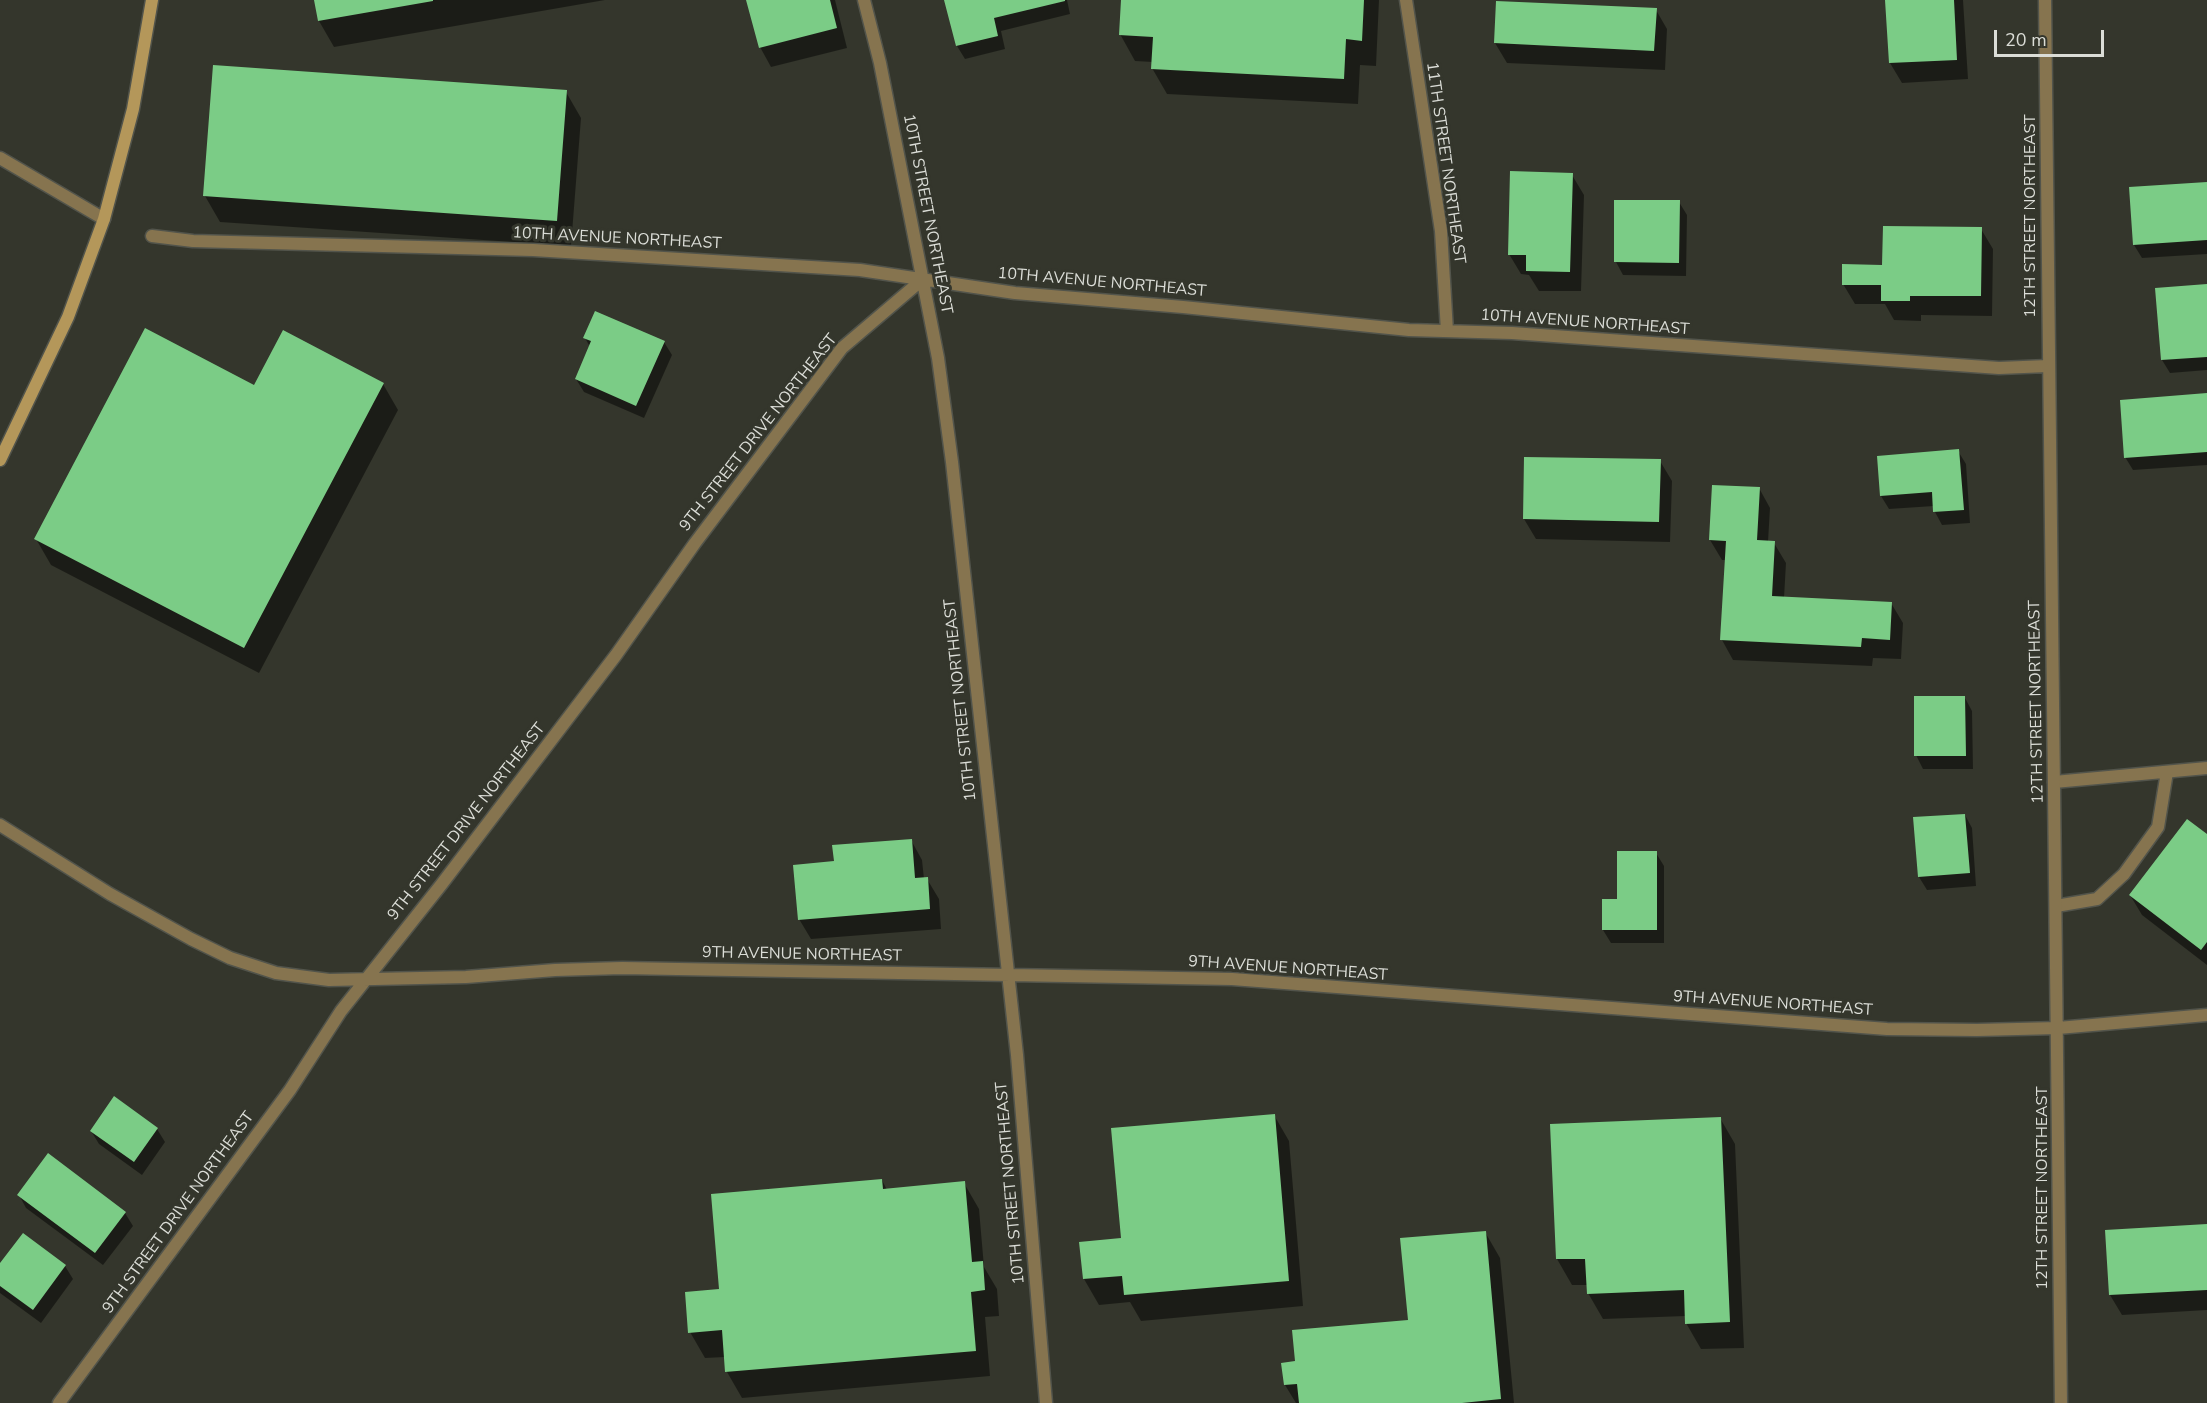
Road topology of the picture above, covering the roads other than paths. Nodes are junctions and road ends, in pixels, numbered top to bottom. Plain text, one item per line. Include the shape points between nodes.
1 (152, 0) edge
2 (864, 0) edge
3 (1406, 0) edge
4 (2045, 0) edge
5 (0, 158) edge
6 (104, 219) junction
7 (152, 236) dead end
8 (923, 279) junction
9 (1447, 331) junction
10 (2048, 366) junction
11 (0, 460) edge
12 (2207, 768) edge
13 (2167, 772) junction
14 (2054, 782) junction
15 (0, 825) edge
16 (2056, 906) junction
17 (1007, 975) junction
18 (366, 979) junction
19 (2207, 1015) edge
20 (2058, 1028) junction
21 (59, 1403) edge
22 (1046, 1403) edge
23 (2061, 1403) edge

1 - 6 main road via 133,109
2 - 8 street, 10TH STREET NORTHEAST
3 - 9 street, 11TH STREET NORTHEAST via 1441,231
4 - 10 street, 12TH STREET NORTHEAST
5 - 6 street
6 - 11 main road via 68,317
7 - 8 street, 10TH AVENUE NORTHEAST via 193,241 533,250 860,270
8 - 9 street, 10TH AVENUE NORTHEAST via 1015,293
8 - 17 street, 10TH STREET NORTHEAST via 952,462
8 - 18 street, 9TH STREET DRIVE NORTHEAST via 842,348 694,543 609,664
9 - 10 street, 10TH AVENUE NORTHEAST via 1999,368
10 - 14 street, 12TH STREET NORTHEAST
12 - 13 street
13 - 14 street
13 - 16 street via 2158,827 2124,873 2097,899
14 - 16 street, 12TH STREET NORTHEAST
15 - 18 street, 9TH AVENUE NORTHEAST via 110,894 230,958 276,973 329,980
16 - 20 street, 12TH STREET NORTHEAST
17 - 18 street, 9TH AVENUE NORTHEAST via 622,968
17 - 20 street, 9TH AVENUE NORTHEAST via 1232,980 1887,1029
17 - 22 street, 10TH STREET NORTHEAST
18 - 21 street, 9TH STREET DRIVE NORTHEAST via 275,1110
19 - 20 street, 9TH AVENUE NORTHEAST
20 - 23 street, 12TH STREET NORTHEAST

